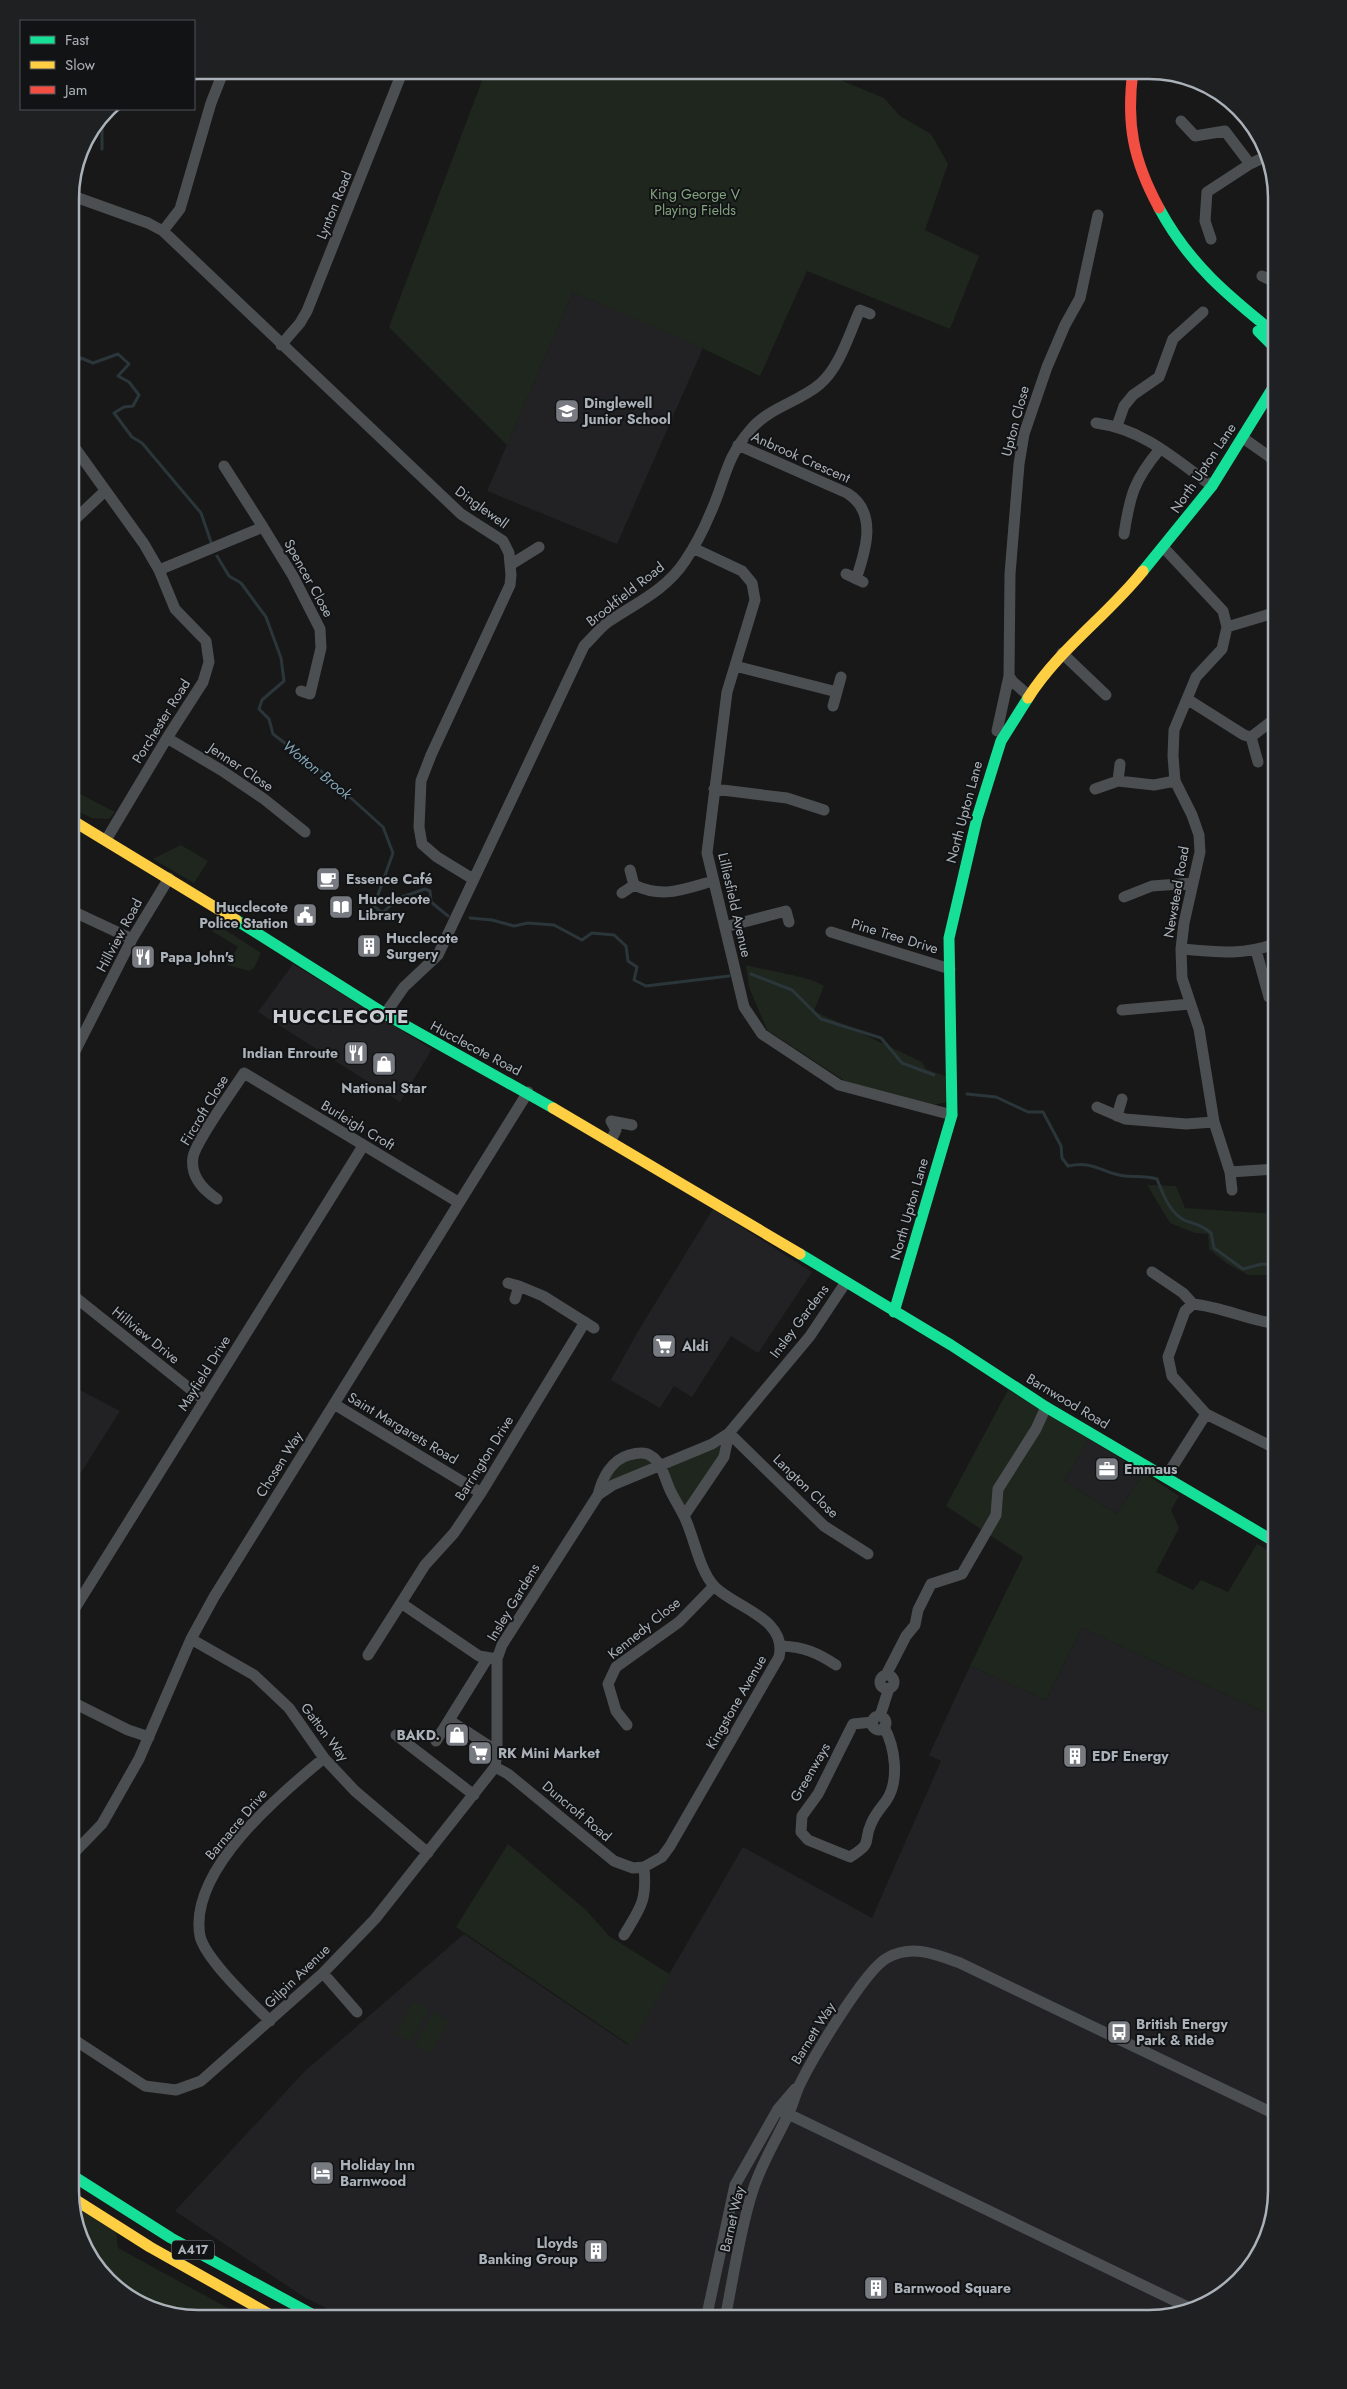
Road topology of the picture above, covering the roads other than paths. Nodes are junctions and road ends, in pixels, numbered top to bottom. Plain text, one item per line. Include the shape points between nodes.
1 (220, 79) edge
2 (399, 79) edge
3 (1132, 79) edge
4 (1181, 121) dead end
5 (1261, 158) edge
6 (1250, 164) junction
7 (79, 199) edge
8 (1158, 204) junction
9 (1098, 215) dead end
10 (163, 232) junction
11 (1211, 239) dead end
12 (1262, 276) dead end
13 (1268, 279) edge
14 (1203, 312) dead end
15 (870, 314) dead end
16 (1268, 315) edge
17 (1268, 333) edge
18 (1268, 334) edge
19 (281, 345) junction
20 (1268, 387) edge
21 (1268, 394) edge
22 (1262, 403) junction
23 (1096, 423) dead end
24 (1117, 426) junction
25 (1243, 438) junction
26 (738, 445) junction
27 (1160, 449) junction
28 (79, 454) edge
29 (1268, 456) edge
30 (224, 466) dead end
31 (1212, 486) junction
32 (105, 491) junction
33 (79, 516) edge
34 (263, 526) junction
35 (1124, 534) dead end
36 (539, 547) dead end
37 (693, 548) junction
38 (1164, 548) junction
39 (510, 565) junction
40 (159, 570) junction
41 (855, 578) dead end
42 (1268, 615) edge
43 (1227, 627) junction
44 (1062, 653) junction
45 (735, 666) junction
46 (1009, 676) junction
47 (841, 677) dead end
48 (301, 691) dead end
49 (837, 692) junction
50 (1028, 695) junction
51 (1106, 696) dead end
52 (1187, 699) junction
53 (833, 706) dead end
54 (1268, 724) edge
55 (997, 731) dead end
56 (1251, 737) junction
57 (167, 738) junction
58 (1258, 762) dead end
59 (1120, 764) dead end
60 (1174, 780) junction
61 (1118, 781) junction
62 (714, 789) junction
63 (1095, 789) dead end
64 (824, 810) dead end
65 (79, 824) edge
66 (297, 830) dead end
67 (106, 840) junction
68 (630, 870) dead end
69 (169, 878) junction
70 (474, 879) junction
71 (713, 881) junction
72 (1193, 883) junction
73 (634, 885) junction
74 (622, 893) dead end
75 (1124, 897) dead end
76 (786, 911) dead end
77 (79, 914) edge
78 (724, 927) junction
79 (831, 932) dead end
80 (132, 939) junction
81 (1268, 946) edge
82 (1181, 950) junction
83 (1256, 950) junction
84 (950, 969) junction
85 (1268, 994) edge
86 (1190, 1004) junction
87 (1128, 1007) dead end
88 (385, 1014) junction
89 (79, 1043) edge
90 (244, 1073) joint
91 (528, 1092) junction
92 (1122, 1099) dead end
93 (1097, 1106) dead end
94 (952, 1115) junction
95 (1117, 1116) junction
96 (1214, 1122) junction
97 (632, 1125) dead end
98 (611, 1140) junction
99 (363, 1146) junction
100 (1268, 1170) edge
101 (1230, 1172) junction
102 (1232, 1190) dead end
103 (217, 1198) dead end
104 (458, 1202) junction
105 (1152, 1272) dead end
106 (846, 1282) junction
107 (515, 1299) dead end
108 (79, 1300) edge
109 (1193, 1304) junction
110 (894, 1312) junction
111 (1268, 1323) edge
112 (204, 1400) junction
113 (334, 1404) junction
114 (1046, 1407) junction
115 (1206, 1414) junction
116 (729, 1434) junction
117 (1268, 1445) edge
118 (660, 1465) junction
119 (1166, 1477) junction
120 (481, 1493) junction
121 (598, 1495) junction
122 (684, 1516) junction
123 (1268, 1538) edge
124 (868, 1554) dead end
125 (714, 1586) junction
126 (79, 1601) edge
127 (401, 1603) junction
128 (191, 1639) junction
129 (782, 1646) junction
130 (368, 1655) dead end
131 (492, 1659) junction
132 (836, 1665) dead end
133 (79, 1706) edge
134 (449, 1720) junction
135 (879, 1722) junction
136 (627, 1725) dead end
137 (396, 1735) dead end
138 (149, 1737) junction
139 (436, 1741) dead end
140 (497, 1751) junction
141 (324, 1758) junction
142 (495, 1767) junction
143 (474, 1795) junction
144 (79, 1848) edge
145 (428, 1853) junction
146 (644, 1867) junction
147 (624, 1936) dead end
148 (323, 1973) junction
149 (357, 2012) dead end
150 (270, 2021) junction
151 (79, 2043) edge
152 (800, 2083) joint
153 (1268, 2111) edge
154 (783, 2112) junction
155 (79, 2180) edge
156 (80, 2203) edge
157 (1184, 2305) edge
158 (262, 2310) edge
159 (304, 2310) edge
160 (708, 2310) edge
161 (727, 2310) edge

1 - 10 street via 180,210
2 - 19 street, Lynton Road via 310,302 300,323
3 - 8 main road via 1131,130 1144,175
4 - 6 street via 1195,136 1225,131
5 - 6 street
6 - 11 street via 1208,192 1205,221
7 - 10 street, Dinglewell via 148,223
8 - 16 main road via 1216,273
8 - 17 main road via 1178,238 1209,278
8 - 18 main road via 1169,232 1190,265 1222,300
9 - 46 street, Upton Close via 1080,298 1040,384 1023,441 1010,574
10 - 19 street, Dinglewell
12 - 13 street
14 - 24 street via 1173,339 1158,377 1133,395 1124,406
15 - 26 street, Brookfield Road via 860,310 824,381 771,412
19 - 39 street, Dinglewell via 461,514 503,541
20 - 22 main road, North Upton Lane
21 - 22 main road, North Upton Lane
22 - 25 main road, North Upton Lane
23 - 24 street
24 - 27 street via 1132,431
25 - 29 street
25 - 31 main road, North Upton Lane
26 - 37 street, Brookfield Road via 726,467 711,514
26 - 41 street, Anbrook Crescent via 854,498 866,514 867,529
27 - 31 street
27 - 35 street via 1136,481
28 - 32 street, Porchester Road
30 - 34 street, Spencer Close
31 - 38 main road, North Upton Lane
32 - 33 street
32 - 40 street, Porchester Road
34 - 40 street
34 - 48 street, Spencer Close via 320,629 321,648 310,694
36 - 39 street
37 - 45 street, Lilliesfield Avenue via 742,571 755,591 754,610
37 - 70 street, Brookfield Road via 662,587 606,624 584,646
38 - 43 street via 1223,612
38 - 44 main road, North Upton Lane via 1128,590
39 - 70 street, Dinglewell via 510,585 422,781 419,827 422,844
40 - 57 street, Porchester Road via 175,609 206,641 209,662 203,682
42 - 43 street
43 - 52 street, Newstead Road via 1222,649 1196,677
44 - 50 main road, North Upton Lane
44 - 51 street
45 - 49 street
45 - 62 street, Lilliesfield Avenue via 723,713
46 - 50 street
46 - 55 street, Upton Close
47 - 49 street
49 - 53 street
50 - 84 main road, North Upton Lane via 1001,741 981,804 949,938
52 - 56 street via 1244,736
52 - 60 street, Newstead Road via 1174,730
54 - 56 street
56 - 58 street
57 - 66 street, Jenner Close via 264,799
57 - 67 street, Porchester Road
59 - 61 street
60 - 61 street via 1154,785
60 - 72 street, Newstead Road via 1199,834 1200,852
61 - 63 street
62 - 64 street via 787,798
62 - 71 street, Lilliesfield Avenue via 707,852
65 - 67 main road, Hucclecote Road
67 - 69 main road, Hucclecote Road
68 - 73 street
69 - 80 street, Hillview Road
69 - 88 main road, Hucclecote Road
70 - 88 street, Brookfield Road via 438,955 404,987
71 - 73 street via 671,893 657,893
71 - 78 street, Lilliesfield Avenue
72 - 75 street via 1152,886
72 - 82 street, Newstead Road
73 - 74 street
76 - 78 street
77 - 80 street
78 - 94 street, Lilliesfield Avenue via 744,1007 762,1034 839,1085
79 - 84 street, Pine Tree Drive
80 - 89 street, Hillview Road
81 - 83 street
82 - 83 street via 1232,954
82 - 86 street, Newstead Road via 1182,978
83 - 85 street
84 - 94 main road, North Upton Lane
86 - 87 street
86 - 96 street, Newstead Road via 1199,1029
88 - 91 main road, Hucclecote Road
90 - 99 street, Burleigh Croft
90 - 103 street, Fircroft Close via 195,1152 193,1170 200,1193
91 - 98 main road, Hucclecote Road
91 - 104 street, Chosen Way
92 - 95 street
93 - 95 street
94 - 110 main road, North Upton Lane
95 - 96 street via 1186,1124
96 - 101 street, Newstead Road
97 - 98 street via 611,1121 616,1130
98 - 106 main road, Hucclecote Road
99 - 104 street, Burleigh Croft
99 - 112 street, Mayfield Drive
100 - 101 street
101 - 102 street, Newstead Road
104 - 113 street, Chosen Way
105 - 109 street via 1183,1293
106 - 110 main road, Barnwood Road
106 - 116 street, Insley Gardens via 810,1336
107 - 120 street, Barrington Drive via 513,1285 543,1296 590,1325
108 - 112 street, Hillview Drive
109 - 111 street
109 - 115 street via 1185,1311 1168,1357 1172,1376
110 - 114 main road, Barnwood Road
112 - 126 street, Mayfield Drive
113 - 120 street, Saint Margarets Road
113 - 128 street, Chosen Way
114 - 119 main road, Barnwood Road
114 - 135 street via 998,1489 996,1515 962,1574 932,1584 918,1610 915,1624 882,1677 883,1687 889,1688
115 - 117 street
115 - 119 street
116 - 118 street, Insley Gardens
116 - 122 street via 724,1457
116 - 124 street, Langton Close via 824,1526
118 - 121 street, Insley Gardens
118 - 121 street, Insley Gardens via 651,1455 639,1453 623,1457 611,1467
118 - 122 street, Kingstone Avenue
119 - 123 main road, Barnwood Road
120 - 127 street, Barrington Drive via 454,1532 425,1565
121 - 131 street, Insley Gardens
122 - 125 street, Kingstone Avenue
125 - 129 street, Kingstone Avenue via 726,1597 762,1617
125 - 136 street, Kennedy Close via 679,1622 616,1667 608,1684 616,1711
127 - 130 street, Barrington Drive
127 - 131 street via 479,1656
128 - 138 street, Chosen Way
128 - 141 street, Gatton Way via 254,1675 289,1708
129 - 132 street via 814,1651
129 - 146 street, Kingstone Avenue via 779,1657 670,1846 662,1857
131 - 134 street, Insley Gardens
131 - 140 street, Insley Gardens
133 - 138 street
134 - 139 street, Insley Gardens
134 - 140 street
135 - 135 street, Greenways via 853,1724 818,1794 802,1816 801,1832 808,1840 850,1857 868,1842 870,1826 878,1809 887,1801 895,1776 890,1738
137 - 143 street
138 - 144 street, Chosen Way via 102,1824
140 - 142 street, Insley Gardens
141 - 145 street, Gatton Way via 355,1791
141 - 150 street, Barnacre Drive via 287,1788 226,1855 205,1889 200,1912 200,1937 226,1977
142 - 143 street, Gilpin Avenue
142 - 146 street, Duncroft Road via 508,1774 614,1862 634,1868
143 - 145 street, Gilpin Avenue
145 - 148 street, Gilpin Avenue via 375,1919
146 - 147 street via 646,1889 643,1903
148 - 149 street
148 - 150 street, Gilpin Avenue
150 - 151 street, Gilpin Avenue via 201,2081 176,2090 145,2086
152 - 153 street, Barnett Way via 874,1968 887,1958 906,1951 923,1950 960,1962
152 - 154 street, Barnet Way
154 - 157 street
154 - 160 street, Barnet Way via 735,2185
154 - 161 street, Barnet Way via 751,2193
155 - 159 main road, A417 via 178,2242
156 - 158 main road, A417 via 150,2247

